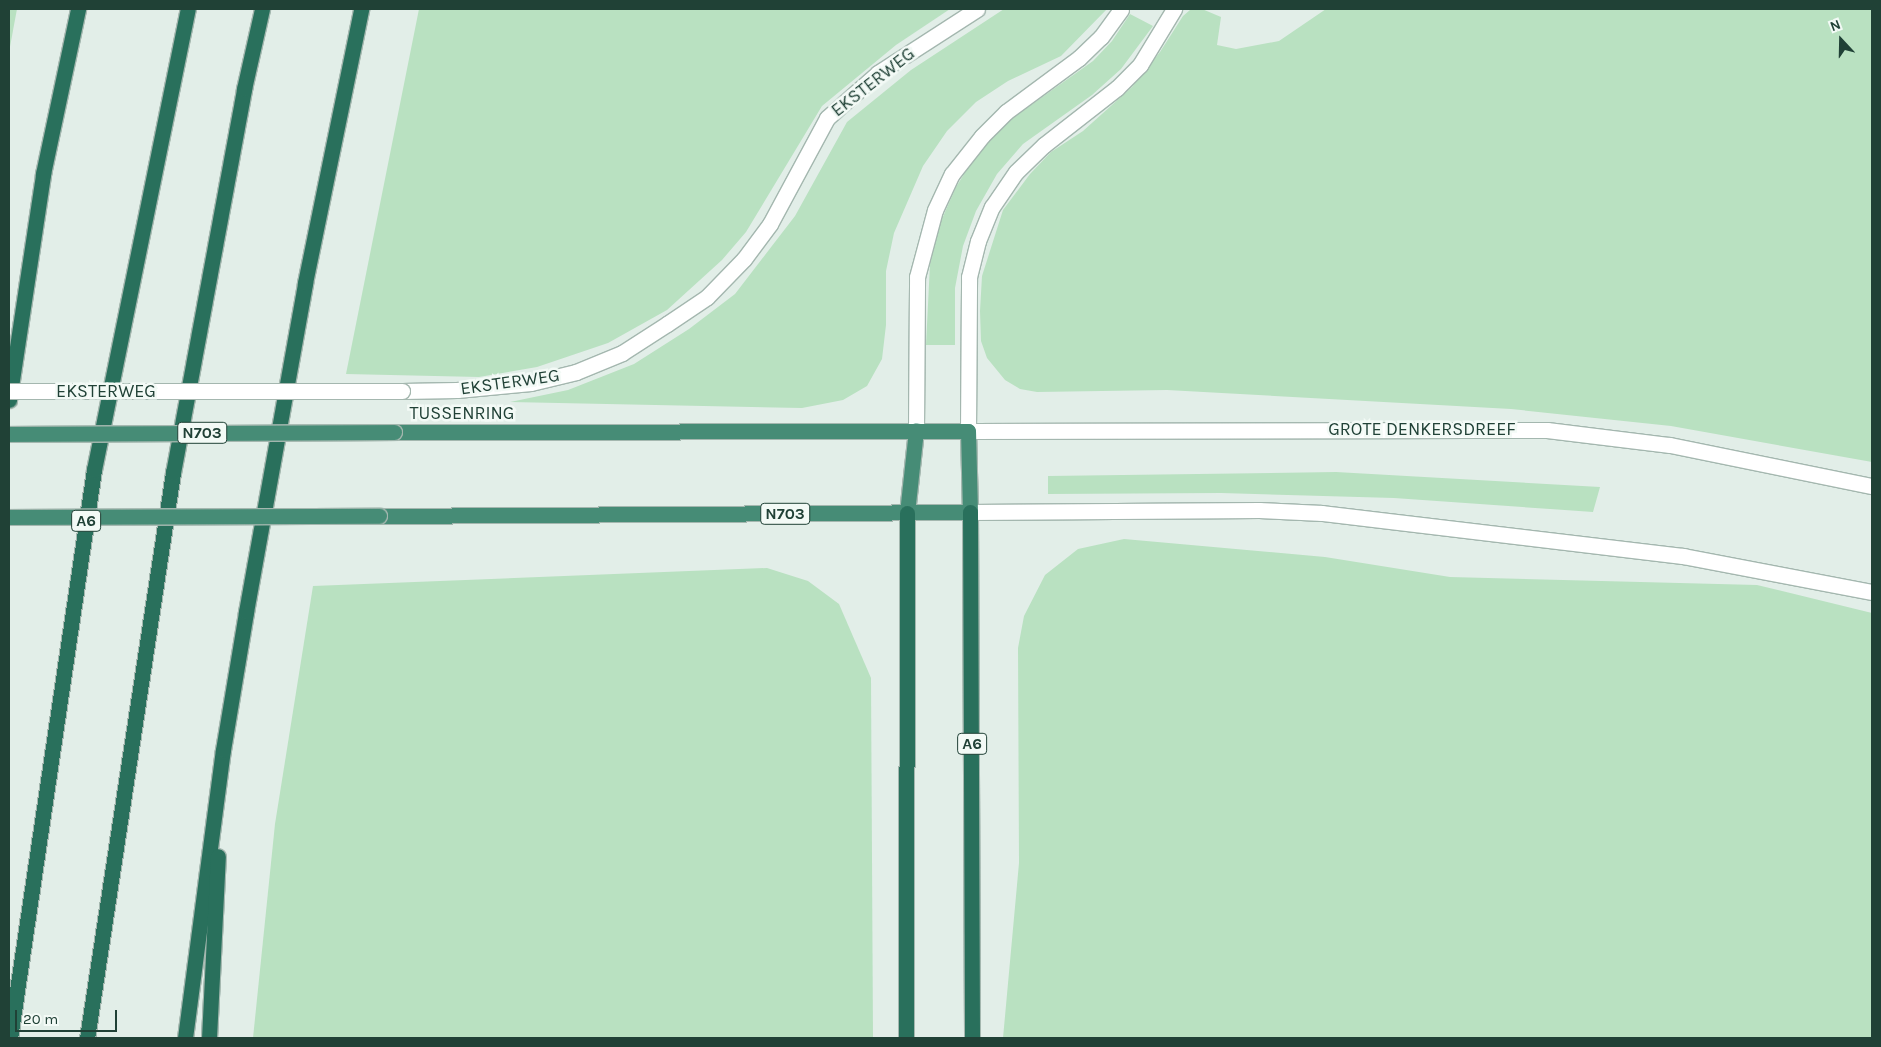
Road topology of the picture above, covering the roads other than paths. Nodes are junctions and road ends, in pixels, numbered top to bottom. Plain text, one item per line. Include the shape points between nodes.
1 (78, 9) edge
2 (188, 9) edge
3 (262, 9) edge
4 (361, 9) edge
5 (977, 9) edge
6 (1120, 9) edge
7 (1174, 9) edge
8 (9, 391) edge
9 (9, 400) edge
10 (916, 430) junction
11 (968, 431) junction
12 (9, 434) edge
13 (1872, 486) edge
14 (970, 512) junction
15 (907, 513) junction
16 (9, 517) edge
17 (1872, 592) edge
18 (223, 750) junction
19 (10, 1038) edge
20 (87, 1038) edge
21 (185, 1038) edge
22 (209, 1038) edge
23 (906, 1038) edge
24 (972, 1038) edge

1 - 9 highway via 43,174
2 - 19 highway, A6 via 94,470
3 - 20 highway via 244,88 173,473
4 - 18 highway via 305,283
5 - 8 street, EKSTERWEG, bridge via 878,73 827,118 770,224 744,259 706,297 622,353 576,372 531,383 458,390
6 - 10 street via 1101,37 1079,58 1006,112 952,174 935,210 916,277
7 - 11 street via 1140,65 1117,88 1044,144 1016,172 992,207 978,241 969,277
10 - 11 highway, TUSSENRING / N703
10 - 12 highway, TUSSENRING / N703, bridge
10 - 15 highway
11 - 13 street, GROTE DENKERSDREEF via 1485,427 1547,430 1670,445
11 - 14 highway
14 - 15 highway, N703
14 - 17 street via 1259,510 1348,515 1683,556
14 - 24 highway, A6
15 - 16 highway, N703, bridge
15 - 23 highway
18 - 21 highway
18 - 22 highway

